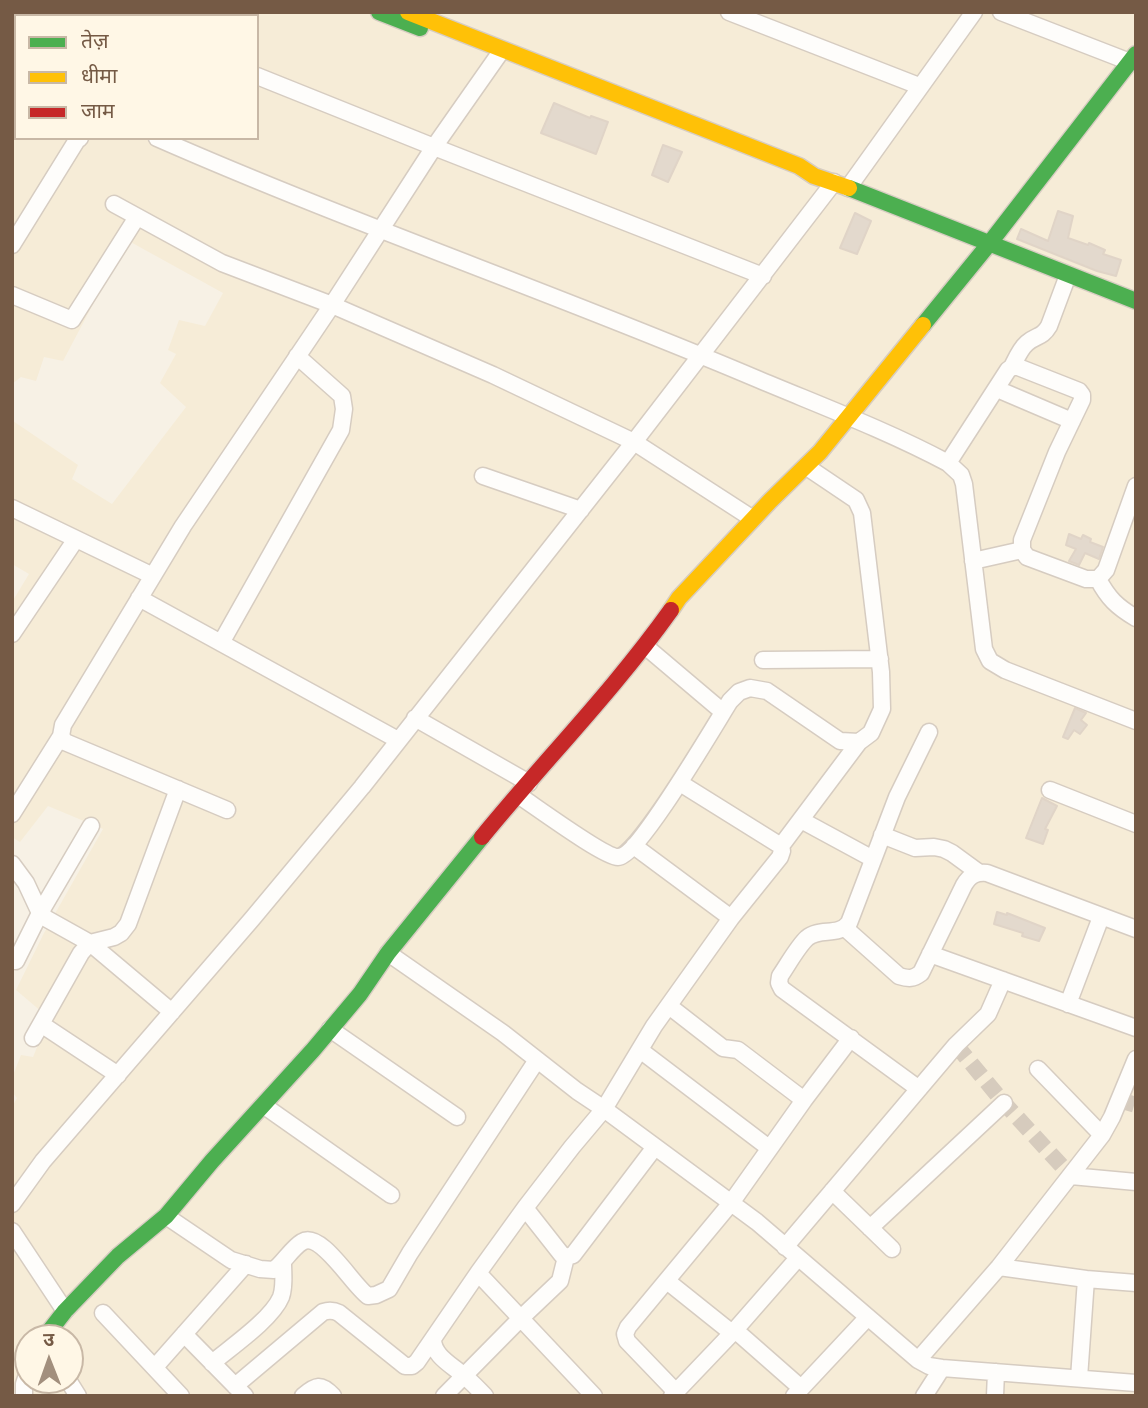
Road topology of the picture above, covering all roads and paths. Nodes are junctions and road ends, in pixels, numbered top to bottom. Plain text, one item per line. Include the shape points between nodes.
1 (379, 12) edge
2 (408, 12) edge
3 (729, 12) edge
4 (974, 12) edge
5 (1001, 12) edge
6 (498, 55) junction
7 (1133, 58) edge
8 (259, 77) edge
9 (919, 86) junction
10 (77, 140) edge
11 (162, 140) edge
12 (434, 148) junction
13 (841, 185) junction
14 (114, 204) dead end
15 (137, 217) junction
16 (381, 229) junction
17 (989, 244) junction
18 (12, 245) edge
19 (1068, 275) junction
20 (763, 276) junction
21 (12, 295) edge
22 (1136, 301) edge
23 (331, 305) junction
24 (700, 355) junction
25 (297, 356) junction
26 (1012, 367) junction
27 (997, 389) junction
28 (849, 418) junction
29 (1072, 421) junction
30 (634, 442) junction
31 (948, 463) junction
32 (807, 467) junction
33 (483, 475) dead end
34 (1136, 486) edge
35 (12, 508) edge
36 (580, 510) junction
37 (753, 519) junction
38 (76, 539) junction
39 (1022, 550) junction
40 (973, 561) junction
41 (153, 576) junction
42 (1098, 579) junction
43 (139, 598) junction
44 (1136, 618) edge
45 (12, 634) edge
46 (221, 643) junction
47 (645, 646) junction
48 (880, 659) junction
49 (764, 660) dead end
50 (723, 712) junction
51 (415, 718) junction
52 (1136, 721) edge
53 (929, 732) dead end
54 (61, 736) junction
55 (398, 740) junction
56 (859, 742) junction
57 (680, 783) junction
58 (178, 789) junction
59 (523, 790) junction
60 (1050, 790) dead end
61 (227, 810) dead end
62 (12, 814) edge
63 (801, 820) junction
64 (1136, 824) edge
65 (91, 826) dead end
66 (882, 835) junction
67 (634, 846) junction
68 (781, 846) junction
69 (873, 859) junction
70 (12, 864) edge
71 (978, 872) junction
72 (40, 913) junction
73 (1101, 917) junction
74 (731, 918) junction
75 (845, 928) junction
76 (1136, 929) edge
77 (90, 943) junction
78 (388, 953) junction
79 (930, 954) junction
80 (16, 961) dead end
81 (1003, 980) junction
82 (1069, 1004) junction
83 (669, 1006) junction
84 (172, 1012) junction
85 (41, 1024) junction
86 (1136, 1028) edge
87 (330, 1030) junction
88 (33, 1038) dead end
89 (851, 1038) junction
90 (640, 1050) junction
91 (1136, 1059) edge
92 (537, 1060) junction
93 (1038, 1069) dead end
94 (118, 1074) junction
95 (919, 1089) junction
96 (804, 1100) junction
97 (1004, 1103) dead end
98 (263, 1105) junction
99 (604, 1109) junction
100 (457, 1117) dead end
101 (1102, 1135) junction
102 (655, 1147) junction
103 (769, 1148) junction
104 (1071, 1176) junction
105 (1136, 1182) edge
106 (832, 1191) junction
107 (391, 1195) dead end
108 (731, 1203) junction
109 (12, 1204) edge
110 (526, 1208) junction
111 (166, 1216) junction
112 (870, 1228) junction
113 (12, 1231) edge
114 (785, 1247) junction
115 (892, 1249) dead end
116 (566, 1257) junction
117 (798, 1258) junction
118 (283, 1263) junction
119 (246, 1264) junction
120 (999, 1267) junction
121 (478, 1273) junction
122 (1086, 1279) junction
123 (667, 1281) junction
124 (1136, 1283) edge
125 (65, 1311) junction
126 (103, 1313) dead end
127 (521, 1318) junction
128 (867, 1318) junction
129 (55, 1324) edge
130 (734, 1331) junction
131 (184, 1335) junction
132 (433, 1339) junction
133 (918, 1360) junction
134 (212, 1363) junction
135 (155, 1367) junction
136 (942, 1368) junction
137 (996, 1372) junction
138 (464, 1375) junction
139 (1079, 1378) junction
140 (1136, 1383) edge
141 (240, 1391) edge
142 (798, 1392) edge
143 (674, 1394) edge
144 (181, 1396) edge
145 (303, 1396) edge
146 (333, 1396) edge
147 (444, 1396) edge
148 (485, 1396) edge
149 (594, 1396) edge
150 (924, 1396) edge
151 (995, 1396) edge

1 - 6 street
2 - 6 street
3 - 9 street
4 - 9 street
5 - 7 street
6 - 12 street
6 - 13 street via 799,178 814,176
7 - 17 street
8 - 12 street
9 - 13 street
10 - 18 street
11 - 16 street
12 - 16 street
12 - 20 street
13 - 17 street
13 - 20 street via 788,241
14 - 15 street
15 - 21 street via 72,320
15 - 23 street via 222,263
16 - 23 street
16 - 24 street
17 - 19 street
17 - 28 street
19 - 22 street
19 - 26 street via 1045,334 1024,345
20 - 24 street
23 - 25 street
23 - 30 street
24 - 28 street
24 - 30 street
25 - 41 street
25 - 46 street via 342,396 341,430
26 - 27 street
26 - 29 street via 1079,391 1082,400
27 - 29 street
27 - 31 street
28 - 31 street
28 - 32 street
29 - 39 street via 1022,540
30 - 36 street
30 - 37 street
31 - 40 street via 964,484
32 - 37 street
32 - 48 street via 856,500 862,513
33 - 36 street
34 - 42 street via 1106,570
35 - 38 street
36 - 51 street
37 - 47 street via 679,598
38 - 41 street
38 - 45 street
39 - 40 street
39 - 42 street via 1027,557 1086,579
40 - 52 street via 984,649 990,661
41 - 43 street
42 - 44 street via 1108,597
43 - 46 street
43 - 54 street via 63,725
46 - 55 street
47 - 50 street
47 - 59 street
48 - 49 street
48 - 56 street via 882,709 871,733
50 - 56 street via 739,692 750,688 766,691 840,741
50 - 57 street
51 - 55 street
51 - 59 street
53 - 66 street
54 - 58 street via 65,742
54 - 62 street
55 - 84 street
56 - 63 street
57 - 67 street
57 - 68 street
58 - 61 street
58 - 77 street via 128,924 114,937
59 - 67 street via 589,843 615,857 624,856
59 - 78 street
60 - 64 street
63 - 68 street
63 - 69 street
65 - 72 street
66 - 69 street
66 - 71 street via 915,848 944,849
67 - 74 street
68 - 74 street via 780,857
69 - 75 street
70 - 72 street
71 - 73 street
71 - 79 street via 964,885
72 - 77 street
72 - 80 street
73 - 76 street
73 - 82 street
74 - 83 street
75 - 79 street via 908,979 921,972
75 - 89 street via 807,938 779,983
77 - 84 street
77 - 85 street
78 - 87 street
78 - 92 street
79 - 81 street
81 - 82 street
81 - 95 street via 988,1014
82 - 86 street
83 - 90 street
83 - 96 street via 723,1048 738,1050
84 - 94 street
85 - 88 street
85 - 94 street
87 - 98 street
87 - 100 street
89 - 95 street
89 - 96 street
90 - 99 street
90 - 103 street
91 - 101 street
92 - 99 street
92 - 118 street via 389,1289 368,1296 360,1291 315,1240 299,1243
93 - 101 street
94 - 109 street
95 - 106 street
96 - 103 street
97 - 112 street
98 - 107 street
98 - 111 street
99 - 102 street
99 - 110 street
101 - 104 street
102 - 108 street
102 - 116 street via 573,1255
103 - 108 street
104 - 105 street
104 - 120 street
106 - 112 street
106 - 114 street
108 - 114 street
108 - 123 street
110 - 116 street
110 - 121 street
111 - 119 street via 232,1260
111 - 125 street via 118,1256
112 - 115 street
113 - 125 street
114 - 117 street
116 - 127 street via 560,1281
117 - 128 street
117 - 130 street
118 - 119 street via 274,1270
118 - 134 street via 284,1287 270,1314
119 - 131 street
120 - 122 street
120 - 133 street
121 - 127 street
121 - 132 street
122 - 124 street
122 - 139 street
123 - 130 street
123 - 143 street via 625,1334
125 - 129 street
126 - 135 street
127 - 138 street
127 - 149 street
128 - 133 street
128 - 142 street
130 - 142 street
130 - 143 street
131 - 134 street
131 - 135 street
132 - 138 street via 436,1352
132 - 141 street via 417,1362 405,1366 339,1313 327,1310
133 - 136 street
134 - 141 street
135 - 144 street
136 - 137 street
136 - 150 street
137 - 139 street
137 - 151 street
138 - 147 street
138 - 148 street
139 - 140 street
145 - 146 street via 319,1386

